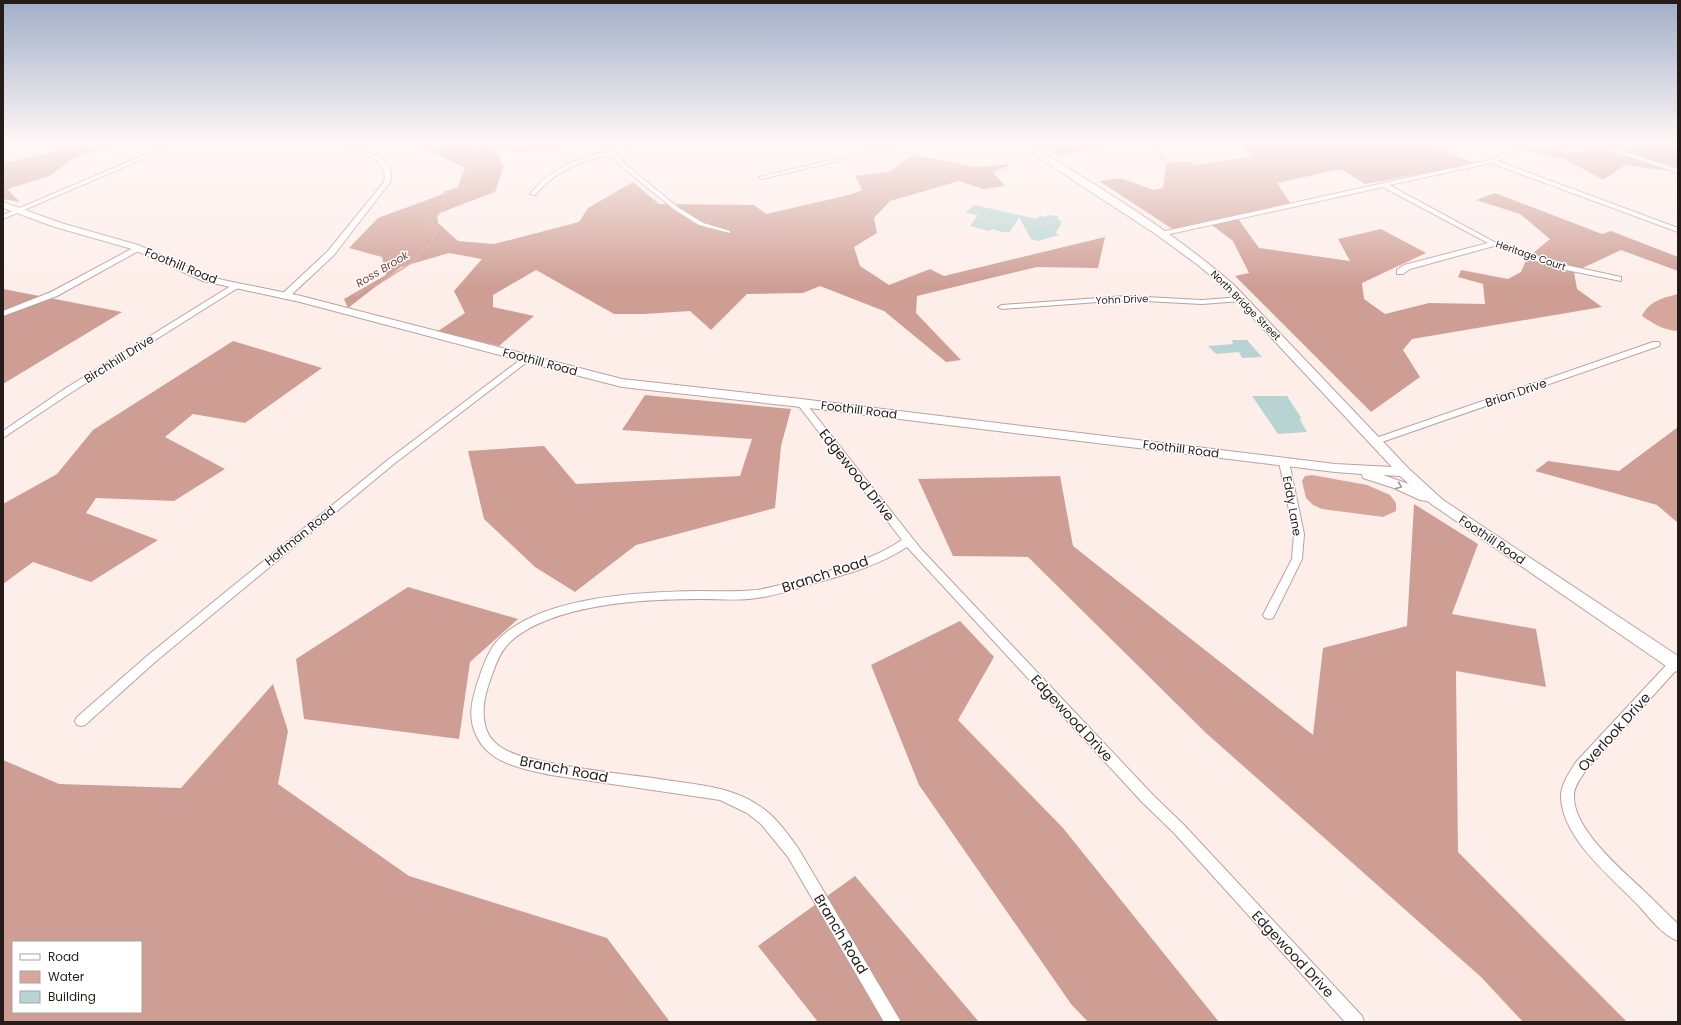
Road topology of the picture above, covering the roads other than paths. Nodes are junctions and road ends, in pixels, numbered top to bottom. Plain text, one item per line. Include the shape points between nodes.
1 (61, 192) edge
2 (379, 192) edge
3 (656, 192) edge
4 (1099, 192) edge
5 (1351, 192) edge
6 (1397, 192) edge
7 (1575, 192) edge
8 (3, 205) edge
9 (18, 210) junction
10 (3, 217) edge
11 (1678, 230) edge
12 (728, 232) dead end
13 (1161, 234) junction
14 (1494, 244) junction
15 (138, 249) junction
16 (1400, 272) dead end
17 (1618, 279) dead end
18 (237, 286) junction
19 (286, 295) junction
20 (1241, 299) junction
21 (1002, 307) dead end
22 (3, 314) edge
23 (1656, 344) dead end
24 (527, 359) junction
25 (801, 403) junction
26 (3, 435) edge
27 (1376, 441) junction
28 (1284, 462) junction
29 (1335, 468) junction
30 (1404, 472) junction
31 (1438, 503) junction
32 (908, 541) junction
33 (1269, 615) dead end
34 (1677, 664) edge
35 (81, 721) dead end
36 (1678, 934) edge
37 (893, 1022) edge
38 (1356, 1022) edge

1 - 9 street
2 - 19 street via 332,253
3 - 12 street via 701,224
4 - 13 street, North Bridge Street
5 - 13 street
6 - 14 street, Heritage Court
7 - 11 street
8 - 9 street, Foothill Road
9 - 10 street
9 - 15 street, Foothill Road
13 - 20 street, North Bridge Street via 1213,272
14 - 16 street
14 - 17 street, Heritage Court via 1559,266
15 - 18 street, Foothill Road via 207,279
15 - 22 street via 54,294
18 - 19 street, Foothill Road
18 - 26 street, Birchhill Drive via 69,390
19 - 24 street, Foothill Road
20 - 21 street, Yohn Drive via 1191,302 1126,298
20 - 27 street, North Bridge Street
23 - 27 street, Brian Drive
24 - 25 street, Foothill Road via 622,383
24 - 35 street, Hoffman Road via 392,461
25 - 28 street, Foothill Road
25 - 32 street, Edgewood Drive
27 - 30 street, North Bridge Street
28 - 29 street, Foothill Road
28 - 33 street, Eddy Lane via 1298,534 1297,559
29 - 30 street, Foothill Road
29 -> 31 street via 1382,479
30 - 31 street, Foothill Road
31 - 34 street, Foothill Road
32 - 37 street, Branch Road via 855,567 782,589 745,595 645,597 580,606 557,612 516,630 506,639 494,655 476,704 476,718 482,737 504,756 525,764 551,769 721,794 756,811 783,840 803,870
32 - 38 street, Edgewood Drive via 1141,792 1179,829
34 - 36 street, Overlook Drive via 1581,766 1571,782 1567,797 1577,826 1590,845

